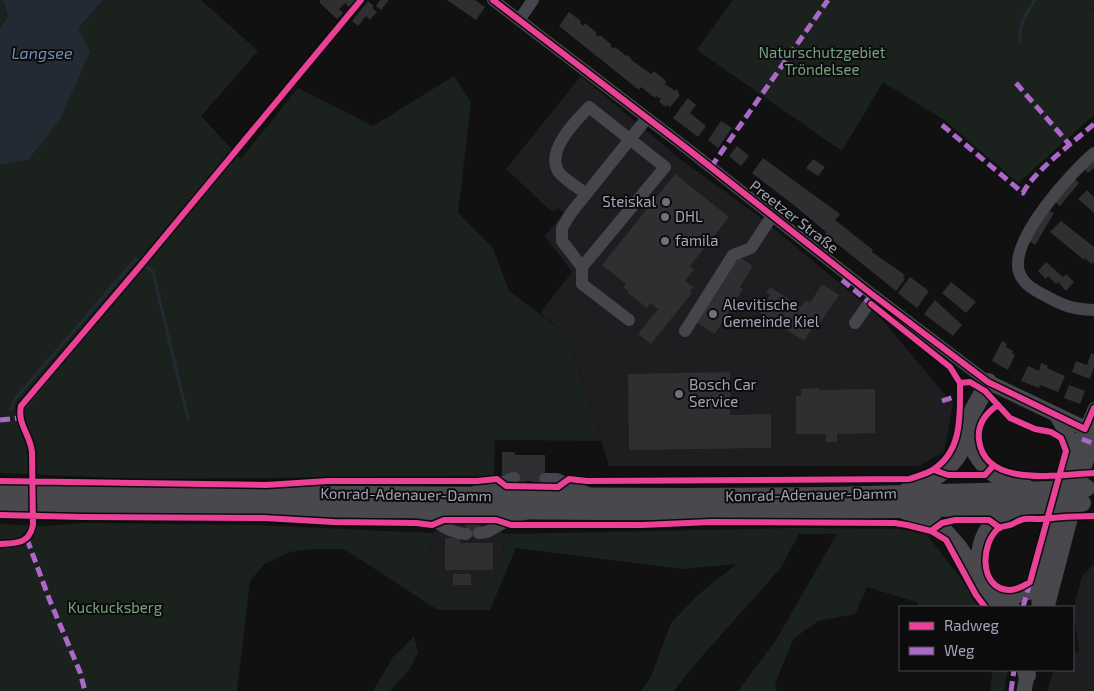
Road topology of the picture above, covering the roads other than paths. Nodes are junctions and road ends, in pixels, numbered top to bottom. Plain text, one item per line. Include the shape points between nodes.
1 (492, 0) edge
2 (533, 0) edge
3 (519, 20) junction
4 (647, 118) junction
5 (630, 139) junction
6 (1094, 153) edge
7 (586, 194) junction
8 (772, 216) junction
9 (582, 267) junction
10 (874, 296) junction
11 (1094, 310) edge
12 (629, 320) dead end
13 (855, 323) dead end
14 (685, 331) dead end
15 (988, 382) junction
16 (1094, 408) edge
17 (1057, 416) junction
18 (1091, 434) edge
19 (966, 437) junction
20 (1076, 456) junction
21 (514, 478) tunnel mouth
22 (545, 479) tunnel mouth
23 (0, 490) edge
24 (1045, 495) junction
25 (1089, 495) edge
26 (460, 496) junction
27 (594, 497) junction
28 (897, 502) junction
29 (0, 506) edge
30 (404, 509) junction
31 (536, 511) junction
32 (480, 533) dead end
33 (466, 534) dead end
34 (1044, 573) junction
35 (978, 575) junction
36 (992, 600) edge
37 (1008, 606) edge
38 (1039, 606) edge
39 (1047, 606) edge

1 - 3 street, Preetzer Straße
2 - 3 street
3 - 4 street, Preetzer Straße
4 - 5 street
4 - 8 street, Preetzer Straße
5 - 7 street
5 - 7 street via 589,107 572,125 556,152 558,172
5 - 9 street via 665,167
6 - 11 street via 1046,204 1018,257 1019,272 1025,284 1065,306
7 - 9 street via 562,228 562,241
8 - 10 street, Preetzer Straße
8 - 14 street via 751,248 733,255
9 - 12 street via 582,284
10 - 13 street
10 - 15 street, Preetzer Straße
15 - 17 main road, Preetzer Straße
15 - 19 highway via 968,422
16 - 18 street
17 - 18 main road, Preetzer Straße
17 - 20 main road
18 - 20 main road
18 - 39 main road
19 - 24 highway via 990,471 1002,479
19 - 28 highway via 957,456 941,474
20 - 34 main road
21 - 26 street
22 - 27 street via 557,479
23 - 26 highway, Konrad-Adenauer-Damm
24 - 25 highway, bridge
24 - 28 highway, Konrad-Adenauer-Damm
24 - 35 highway via 1006,515 988,530 979,549
26 - 27 highway, Konrad-Adenauer-Damm
27 - 28 highway, Konrad-Adenauer-Damm
28 - 31 highway, Konrad-Adenauer-Damm via 729,512
28 - 35 highway via 944,530
29 - 30 highway, Konrad-Adenauer-Damm
30 - 31 highway, Konrad-Adenauer-Damm
30 - 33 street via 448,531
31 - 32 street
34 - 36 highway via 1028,591
34 - 38 main road
35 - 36 highway
36 - 37 highway

